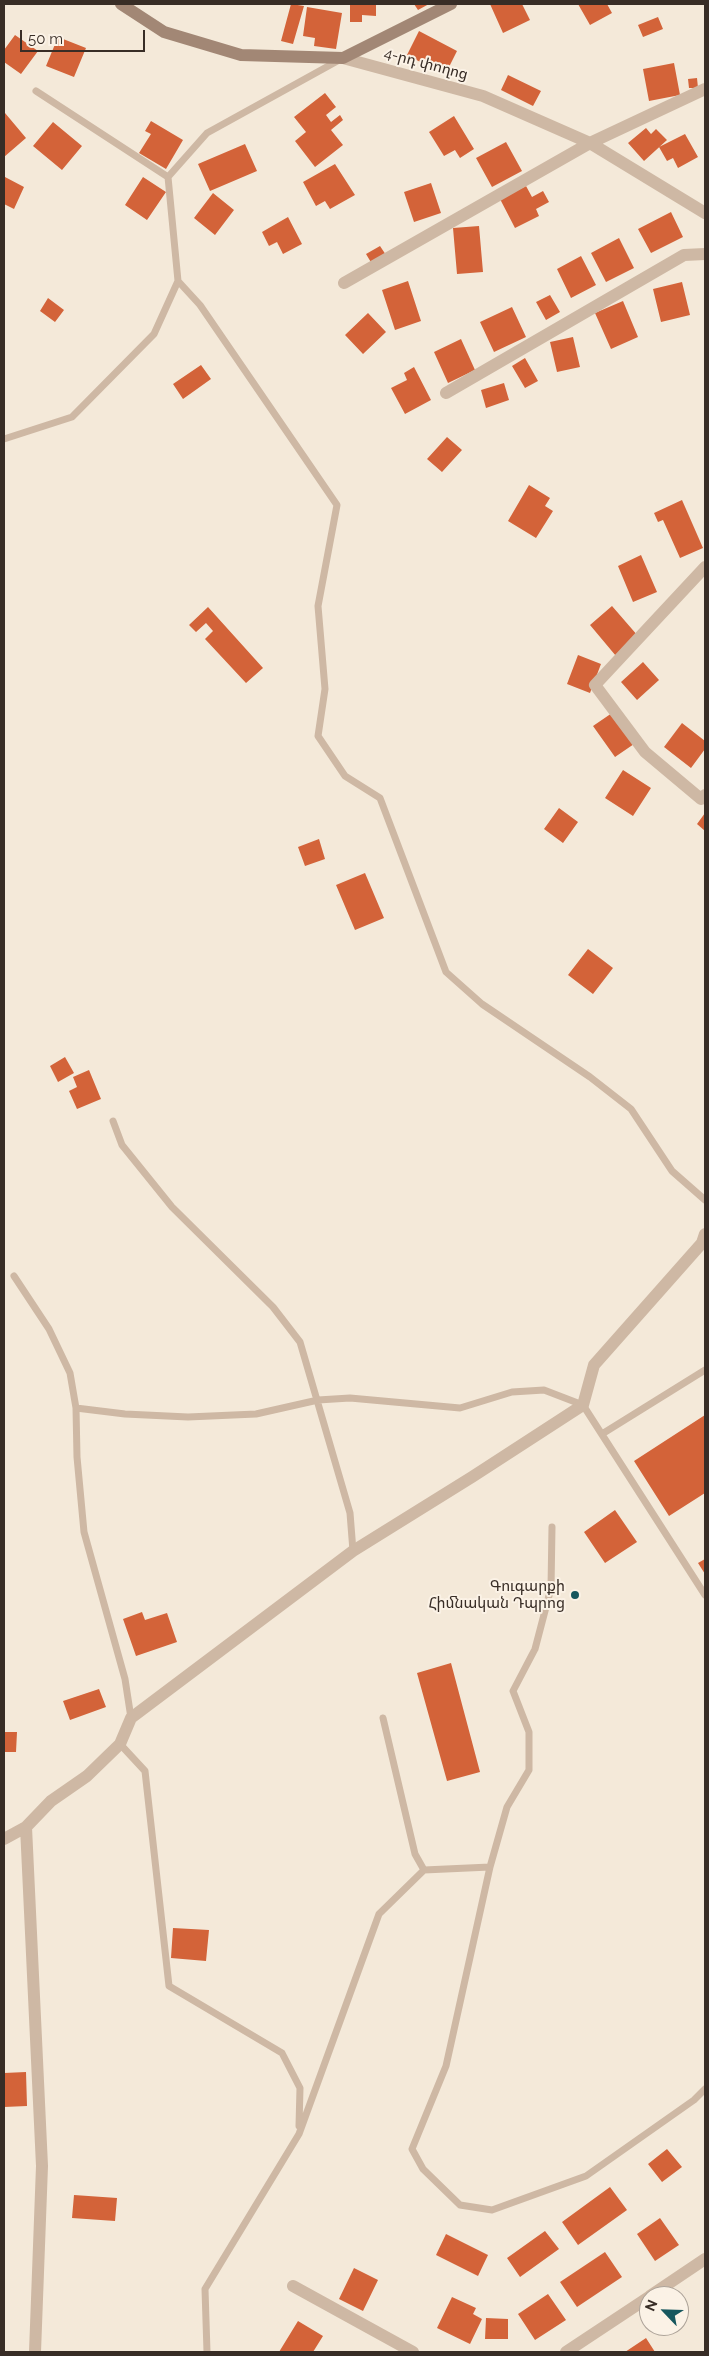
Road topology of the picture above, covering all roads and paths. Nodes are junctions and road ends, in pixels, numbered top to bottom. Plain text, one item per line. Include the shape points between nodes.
1 (122, 4) edge
2 (451, 4) edge
3 (343, 58) junction
4 (705, 89) edge
5 (36, 91) dead end
6 (590, 143) junction
7 (168, 177) junction
8 (705, 213) edge
9 (705, 254) edge
10 (178, 281) junction
11 (344, 283) dead end
12 (446, 393) dead end
13 (4, 438) edge
14 (705, 567) edge
15 (705, 795) edge
16 (113, 1121) dead end
17 (705, 1200) edge
18 (705, 1234) edge
19 (14, 1276) dead end
20 (705, 1370) edge
21 (318, 1400) junction
22 (584, 1405) junction
23 (76, 1408) junction
24 (602, 1434) junction
25 (552, 1527) dead end
26 (353, 1551) junction
27 (705, 1595) edge
28 (131, 1718) junction
29 (383, 1718) dead end
30 (120, 1744) junction
31 (26, 1827) junction
32 (4, 1839) edge
33 (490, 1868) junction
34 (424, 1870) junction
35 (705, 2089) edge
36 (299, 2134) junction
37 (705, 2259) edge
38 (293, 2286) dead end
39 (664, 2286) edge
40 (639, 2303) edge
41 (35, 2352) edge
42 (206, 2352) edge
43 (413, 2352) edge
44 (566, 2352) edge

1 - 3 street, 4-րդ փողոց via 164,32 241,55
2 - 3 street
3 - 6 street, 4-րդ փողոց via 483,96
3 - 7 lane via 208,133
4 - 6 street
5 - 7 lane
6 - 8 street, 4-րդ փողոց
6 - 11 street
7 - 10 lane
9 - 12 street via 684,255
10 - 13 lane via 154,334 72,417
10 - 17 lane via 200,305 337,505 318,606 325,689 318,736 345,776 380,798 446,972 482,1004 590,1077 631,1109 672,1171
14 - 15 street via 594,685 645,752 701,799
16 - 21 lane via 122,1145 172,1207 273,1307 300,1342
18 - 22 street via 702,1243 594,1365
19 - 23 lane via 49,1329 70,1373
20 - 24 lane
21 - 22 lane via 350,1398 460,1408 512,1392 544,1390
21 - 23 lane via 256,1414 188,1417
21 - 26 lane via 350,1513
22 - 24 lane
22 - 26 street
23 - 28 lane via 84,1532 125,1678
24 - 27 lane
25 - 33 lane via 552,1588 536,1649 512,1691 529,1732 529,1770 507,1807
26 - 28 street
28 - 30 street
29 - 34 lane via 415,1854
30 - 31 street via 87,1776 51,1800
30 - 36 lane via 145,1771 169,1986 282,2053 300,2088
31 - 32 street
31 - 41 street via 42,2166
33 - 34 lane
33 - 35 lane via 446,2066 412,2149 423,2169 460,2204 492,2210 586,2176
34 - 36 lane via 379,1914
36 - 42 lane via 205,2289
37 - 39 street
38 - 43 street
40 - 44 street

